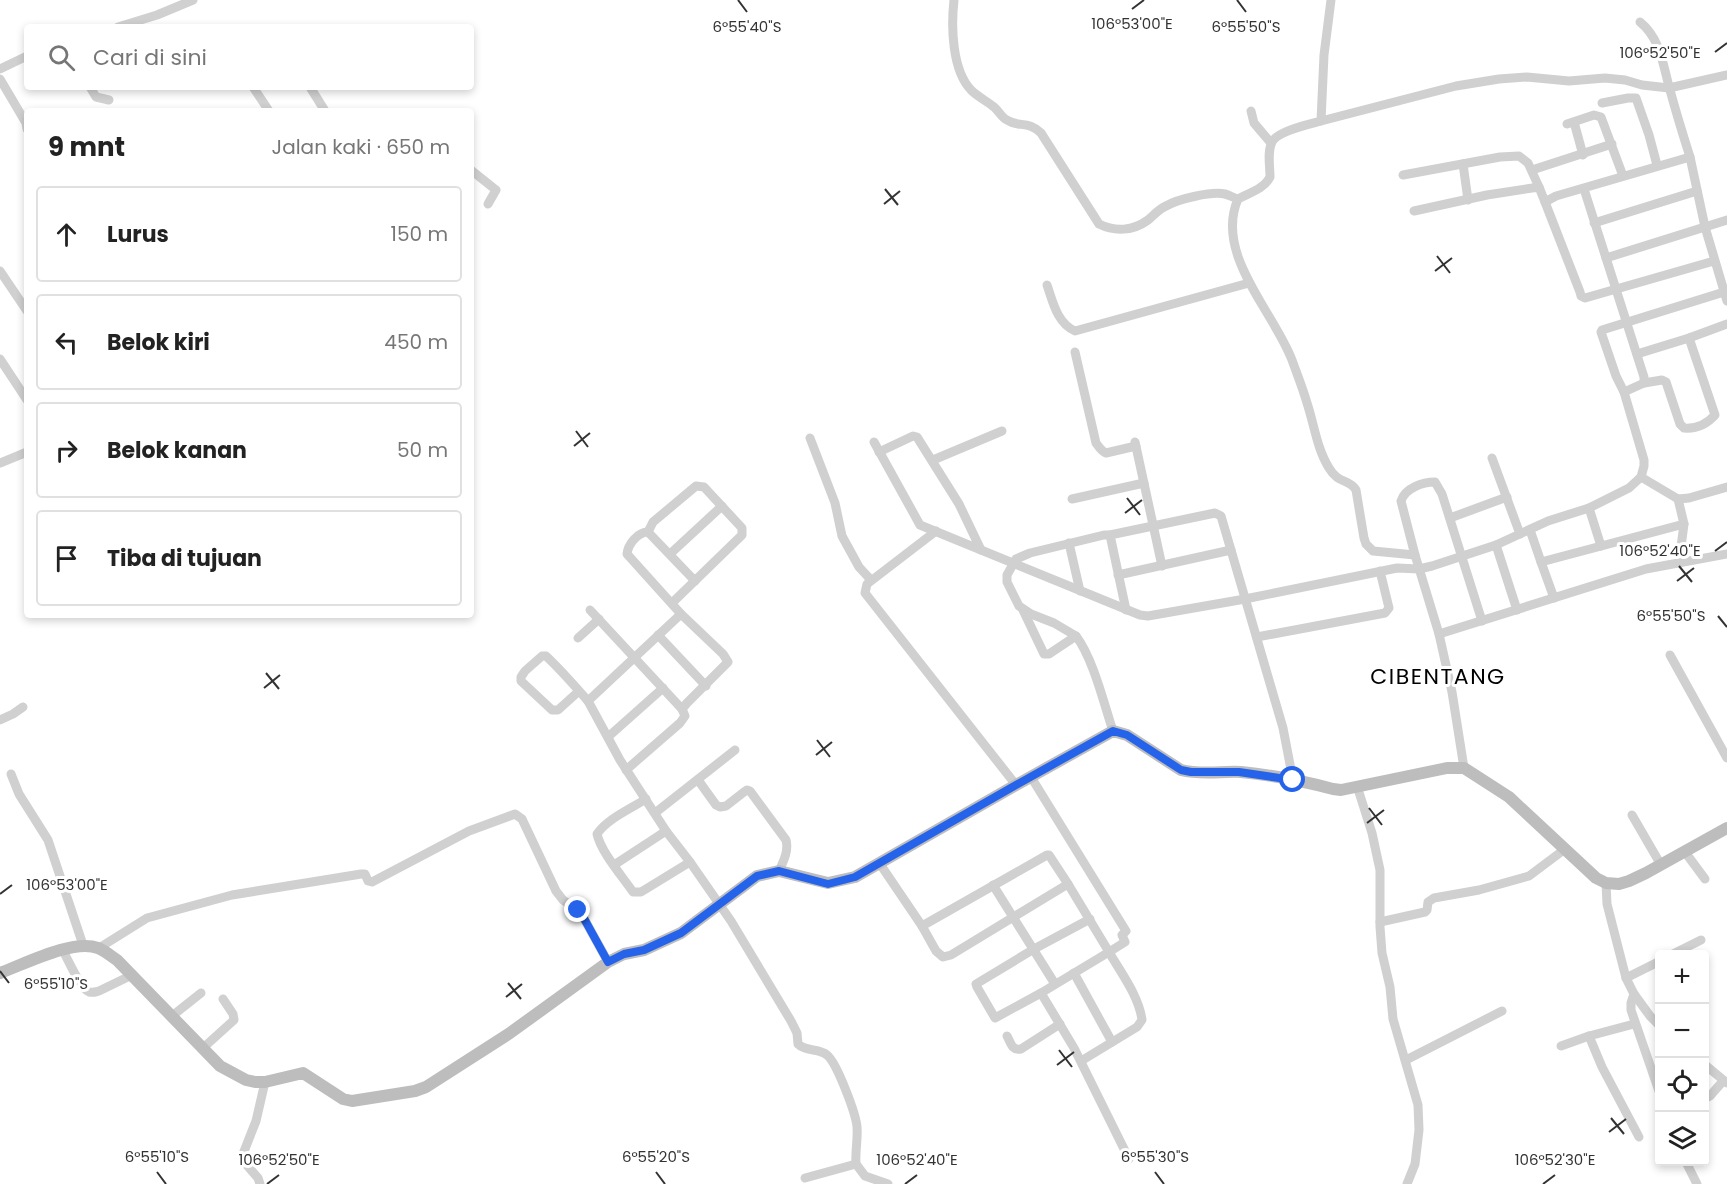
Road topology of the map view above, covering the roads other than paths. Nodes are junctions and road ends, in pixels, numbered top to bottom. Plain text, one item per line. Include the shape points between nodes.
1 (192, 0) edge
2 (954, 0) edge
3 (1331, 0) edge
4 (1640, 22) dead end
5 (128, 24) edge
6 (24, 57) edge
7 (0, 69) edge
8 (1727, 75) edge
9 (0, 79) edge
10 (1669, 88) junction
11 (92, 90) edge
12 (255, 90) edge
13 (312, 90) edge
14 (109, 100) dead end
15 (1602, 103) dead end
16 (267, 108) edge
17 (324, 108) edge
18 (1251, 111) dead end
19 (24, 120) edge
20 (1321, 121) junction
21 (1271, 143) junction
22 (1612, 144) junction
23 (1582, 155) junction
24 (1690, 157) junction
25 (1463, 164) junction
26 (1657, 165) junction
27 (1532, 170) junction
28 (474, 172) edge
29 (1403, 175) dead end
30 (1623, 176) junction
31 (1539, 187) junction
32 (1584, 189) junction
33 (1697, 191) junction
34 (1238, 199) junction
35 (1468, 200) junction
36 (1545, 202) junction
37 (488, 204) dead end
38 (1414, 211) dead end
39 (1727, 220) edge
40 (1594, 223) junction
41 (1705, 227) junction
42 (1606, 258) junction
43 (1714, 261) junction
44 (0, 271) edge
45 (1249, 283) junction
46 (1047, 285) dead end
47 (1616, 289) junction
48 (1726, 297) edge
49 (24, 307) edge
50 (1626, 321) junction
51 (1727, 324) edge
52 (1689, 338) junction
53 (1075, 352) dead end
54 (1637, 354) junction
55 (0, 359) edge
56 (1644, 383) junction
57 (1624, 392) junction
58 (24, 395) edge
59 (1002, 431) dead end
60 (810, 438) dead end
61 (874, 442) dead end
62 (879, 452) junction
63 (24, 453) edge
64 (1492, 458) dead end
65 (933, 460) junction
66 (0, 463) edge
67 (1641, 477) junction
68 (1144, 483) junction
69 (1727, 487) edge
70 (1507, 497) junction
71 (1072, 499) dead end
72 (1678, 499) junction
73 (722, 506) junction
74 (1589, 508) junction
75 (1450, 518) junction
76 (1684, 524) junction
77 (1152, 526) junction
78 (1530, 530) junction
79 (936, 531) junction
80 (648, 532) junction
81 (1520, 534) junction
82 (1110, 535) junction
83 (1069, 543) junction
84 (1496, 544) junction
85 (1601, 546) junction
86 (981, 550) junction
87 (1231, 550) junction
88 (670, 554) junction
89 (1727, 554) edge
90 (1415, 555) junction
91 (1462, 556) junction
92 (1541, 562) junction
93 (1679, 562) junction
94 (1014, 564) junction
95 (1162, 566) junction
96 (1419, 569) junction
97 (1380, 571) junction
98 (1119, 575) junction
99 (695, 580) junction
100 (872, 580) junction
101 (1080, 591) junction
102 (1554, 598) junction
103 (1245, 599) junction
104 (672, 603) junction
105 (590, 610) dead end
106 (1023, 610) junction
107 (1126, 610) junction
108 (1517, 610) junction
109 (681, 614) junction
110 (598, 619) junction
111 (1482, 621) junction
112 (1439, 634) junction
113 (658, 635) junction
114 (1076, 636) junction
115 (578, 638) dead end
116 (1257, 638) junction
117 (1670, 654) dead end
118 (634, 658) junction
119 (706, 686) junction
120 (663, 688) junction
121 (579, 691) junction
122 (588, 701) junction
123 (23, 706) dead end
124 (682, 710) junction
125 (0, 720) edge
126 (1113, 731) junction
127 (608, 737) junction
128 (735, 750) dead end
129 (1727, 758) edge
130 (1464, 768) junction
131 (627, 770) junction
132 (11, 774) dead end
133 (1031, 777) junction
134 (698, 780) junction
135 (1293, 780) junction
136 (1016, 785) junction
137 (1357, 786) junction
138 (646, 799) junction
139 (654, 813) junction
140 (1632, 815) dead end
141 (1727, 828) edge
142 (666, 831) junction
143 (1565, 849) junction
144 (1685, 852) junction
145 (690, 862) junction
146 (879, 864) junction
147 (615, 865) junction
148 (1661, 865) junction
149 (779, 871) junction
150 (1705, 879) dead end
151 (1606, 883) junction
152 (1068, 884) junction
153 (993, 885) junction
154 (720, 905) junction
155 (1012, 917) junction
156 (1090, 919) junction
157 (1380, 922) junction
158 (922, 926) junction
159 (1701, 940) dead end
160 (83, 945) junction
161 (99, 948) junction
162 (62, 949) junction
163 (1034, 949) junction
164 (1681, 950) edge
165 (1109, 952) junction
166 (608, 962) junction
167 (1655, 963) edge
168 (0, 973) edge
169 (1074, 973) junction
170 (132, 975) junction
171 (1626, 978) junction
172 (1055, 984) junction
173 (201, 993) dead end
174 (1041, 993) junction
175 (1634, 994) junction
176 (223, 999) dead end
177 (1502, 1011) dead end
178 (172, 1016) junction
179 (1655, 1022) edge
180 (1060, 1024) junction
181 (1634, 1024) junction
182 (1007, 1036) dead end
183 (1589, 1036) junction
184 (1113, 1042) junction
185 (1561, 1046) dead end
186 (203, 1048) junction
187 (1406, 1060) junction
188 (1081, 1061) junction
189 (1709, 1068) edge
190 (265, 1082) junction
191 (1725, 1082) edge
192 (1655, 1083) edge
193 (1709, 1096) edge
194 (1639, 1137) dead end
195 (1129, 1159) dead end
196 (855, 1164) junction
197 (1688, 1166) edge
198 (805, 1178) dead end
199 (260, 1184) edge
200 (888, 1184) edge
201 (1407, 1184) edge
202 (1696, 1184) edge

1 - 5 street
2 - 34 street via 956,63 970,90 1004,119 1035,127 1041,133 1100,224 1124,230 1171,204 1211,194
3 - 20 street
4 - 10 street via 1660,50
6 - 7 street
8 - 10 street
9 - 19 street
10 - 20 street via 1605,78 1499,79
10 - 24 street
11 - 14 street via 96,97
12 - 16 street
13 - 17 street
15 - 26 street via 1636,98
18 - 21 street via 1254,123
20 - 21 street via 1279,135
21 - 34 street via 1268,181
22 - 23 street
22 - 23 street via 1599,116 1571,123
22 - 30 street
23 - 27 street
24 - 26 street
24 - 33 street
25 - 27 street via 1519,156
25 - 29 street
25 - 35 street
26 - 30 street
27 - 31 street
28 - 37 street via 496,190
30 - 32 street
31 - 35 street
31 - 36 street
32 - 36 street
32 - 40 street
33 - 40 street
33 - 41 street
34 - 45 street via 1233,229
35 - 38 street
36 - 47 street via 1581,296
39 - 41 street
40 - 42 street
41 - 42 street
41 - 43 street
42 - 47 street
43 - 47 street
43 - 48 street
44 - 49 street
45 - 46 street via 1075,331 1060,318
45 - 90 street via 1291,358 1327,464 1335,477 1356,490 1366,544 1373,551
47 - 50 street
48 - 50 street
50 - 54 street
50 - 57 street via 1601,331
51 - 52 street
52 - 54 street
52 - 56 street via 1712,404 1712,419 1684,428 1666,382
53 - 68 street via 1098,447 1106,453 1135,443
54 - 56 street
55 - 58 street
56 - 57 street
57 - 67 street via 1645,463
59 - 65 street
60 - 100 street via 835,503 842,536 859,567
61 - 62 street
62 - 65 street via 915,436
62 - 79 street via 918,522
63 - 66 street
64 - 70 street
65 - 86 street
67 - 72 street
67 - 74 street via 1629,488
68 - 71 street
68 - 77 street
69 - 72 street
70 - 75 street
70 - 81 street
72 - 76 street
73 - 80 street via 704,487 696,486 653,522
73 - 88 street
73 - 99 street via 743,533
74 - 78 street
74 - 85 street
75 - 90 street via 1435,482 1414,487 1403,495 1401,501
75 - 91 street
76 - 85 street
76 - 93 street
77 - 82 street
77 - 87 street via 1215,513 1223,518
77 - 95 street
78 - 81 street
78 - 92 street
79 - 86 street
79 - 100 street
80 - 88 street
80 - 104 street via 640,533 627,554
81 - 84 street
82 - 83 street
82 - 98 street
83 - 94 street via 1019,557
83 - 101 street
84 - 91 street
84 - 108 street
85 - 92 street
86 - 94 street
87 - 95 street
87 - 103 street
88 - 99 street
89 - 93 street
90 - 96 street
91 - 96 street
91 - 111 street
92 - 102 street
93 - 102 street
94 - 101 street
94 - 106 street via 1006,575 1007,582
95 - 98 street
96 - 97 street
96 - 112 street
97 - 103 street
97 - 116 street via 1389,608 1385,613
98 - 107 street
99 - 104 street
100 - 136 street via 865,590 873,604
101 - 107 street
102 - 108 street
103 - 107 street via 1148,616
103 - 116 street
104 - 109 street
105 - 110 street
106 - 114 street
106 - 114 street via 1044,654
108 - 111 street
109 - 113 street
109 - 119 street via 728,660
110 - 115 street
110 - 118 street
111 - 112 street
112 - 130 street
113 - 118 street
113 - 119 street
114 - 126 street via 1089,659
116 - 135 street
117 - 129 street
118 - 120 street
118 - 122 street
119 - 124 street
120 - 124 street
120 - 127 street
121 - 121 street via 544,655 521,677 552,710 558,710
121 - 122 street
122 - 127 street
123 - 125 street
124 - 131 street via 685,716 680,723
126 - 133 street
126 - 135 street via 1127,735 1181,770 1239,772
127 - 131 street
128 - 134 street
130 - 137 street
130 - 143 street via 1509,797
131 - 138 street
132 - 160 street via 48,840
133 - 136 street
133 - 165 street via 1126,931 1122,935 1125,942
134 - 139 street
134 - 149 street via 720,807 750,791 788,845
135 - 137 street via 1341,790
136 - 146 street
137 - 157 street via 1380,870
138 - 139 street
138 - 147 street via 597,833
139 - 142 street
140 - 148 street
141 - 144 street
142 - 145 street
142 - 147 street
143 - 151 street
143 - 157 street via 1529,876 1434,898 1425,912
144 - 148 street
144 - 150 street
145 - 147 street via 638,893 633,892
145 - 154 street
146 - 149 street via 855,877 828,884
146 - 158 street
148 - 151 street via 1629,881
149 - 154 street via 757,876
151 - 171 street via 1607,904
152 - 153 street via 1047,855
152 - 155 street
152 - 156 street
153 - 155 street
153 - 158 street
154 - 166 street via 681,933
154 - 196 street via 791,1021 798,1044 826,1054 836,1070 857,1124
155 - 158 street via 948,957 940,956
155 - 163 street
156 - 163 street
156 - 165 street
157 - 187 street via 1393,1019
159 - 164 street
160 - 161 street
160 - 162 street
161 - 166 street via 147,918 232,895 363,873 372,882 469,831 516,814 522,819 556,891 581,913
161 - 170 street
162 - 168 street
162 - 170 street via 87,991 94,993
163 - 172 street
163 - 174 street via 978,981 976,987 995,1018
165 - 169 street
165 - 184 street via 1133,994 1142,1020
166 - 190 street via 510,1033 415,1091 348,1101 303,1073
167 - 171 street
169 - 172 street
169 - 184 street
170 - 178 street
171 - 175 street
172 - 174 street
173 - 178 street
174 - 180 street
175 - 179 street
175 - 181 street via 1630,1007
176 - 186 street via 234,1020
177 - 187 street
178 - 186 street
180 - 182 street via 1017,1050
180 - 188 street
181 - 183 street
181 - 192 street
183 - 185 street
183 - 194 street
184 - 188 street
186 - 190 street via 229,1071 246,1080
187 - 201 street via 1418,1105 1419,1130 1415,1164
188 - 195 street
189 - 191 street
190 - 199 street via 243,1154
191 - 193 street
196 - 198 street
196 - 200 street via 865,1176
197 - 202 street

